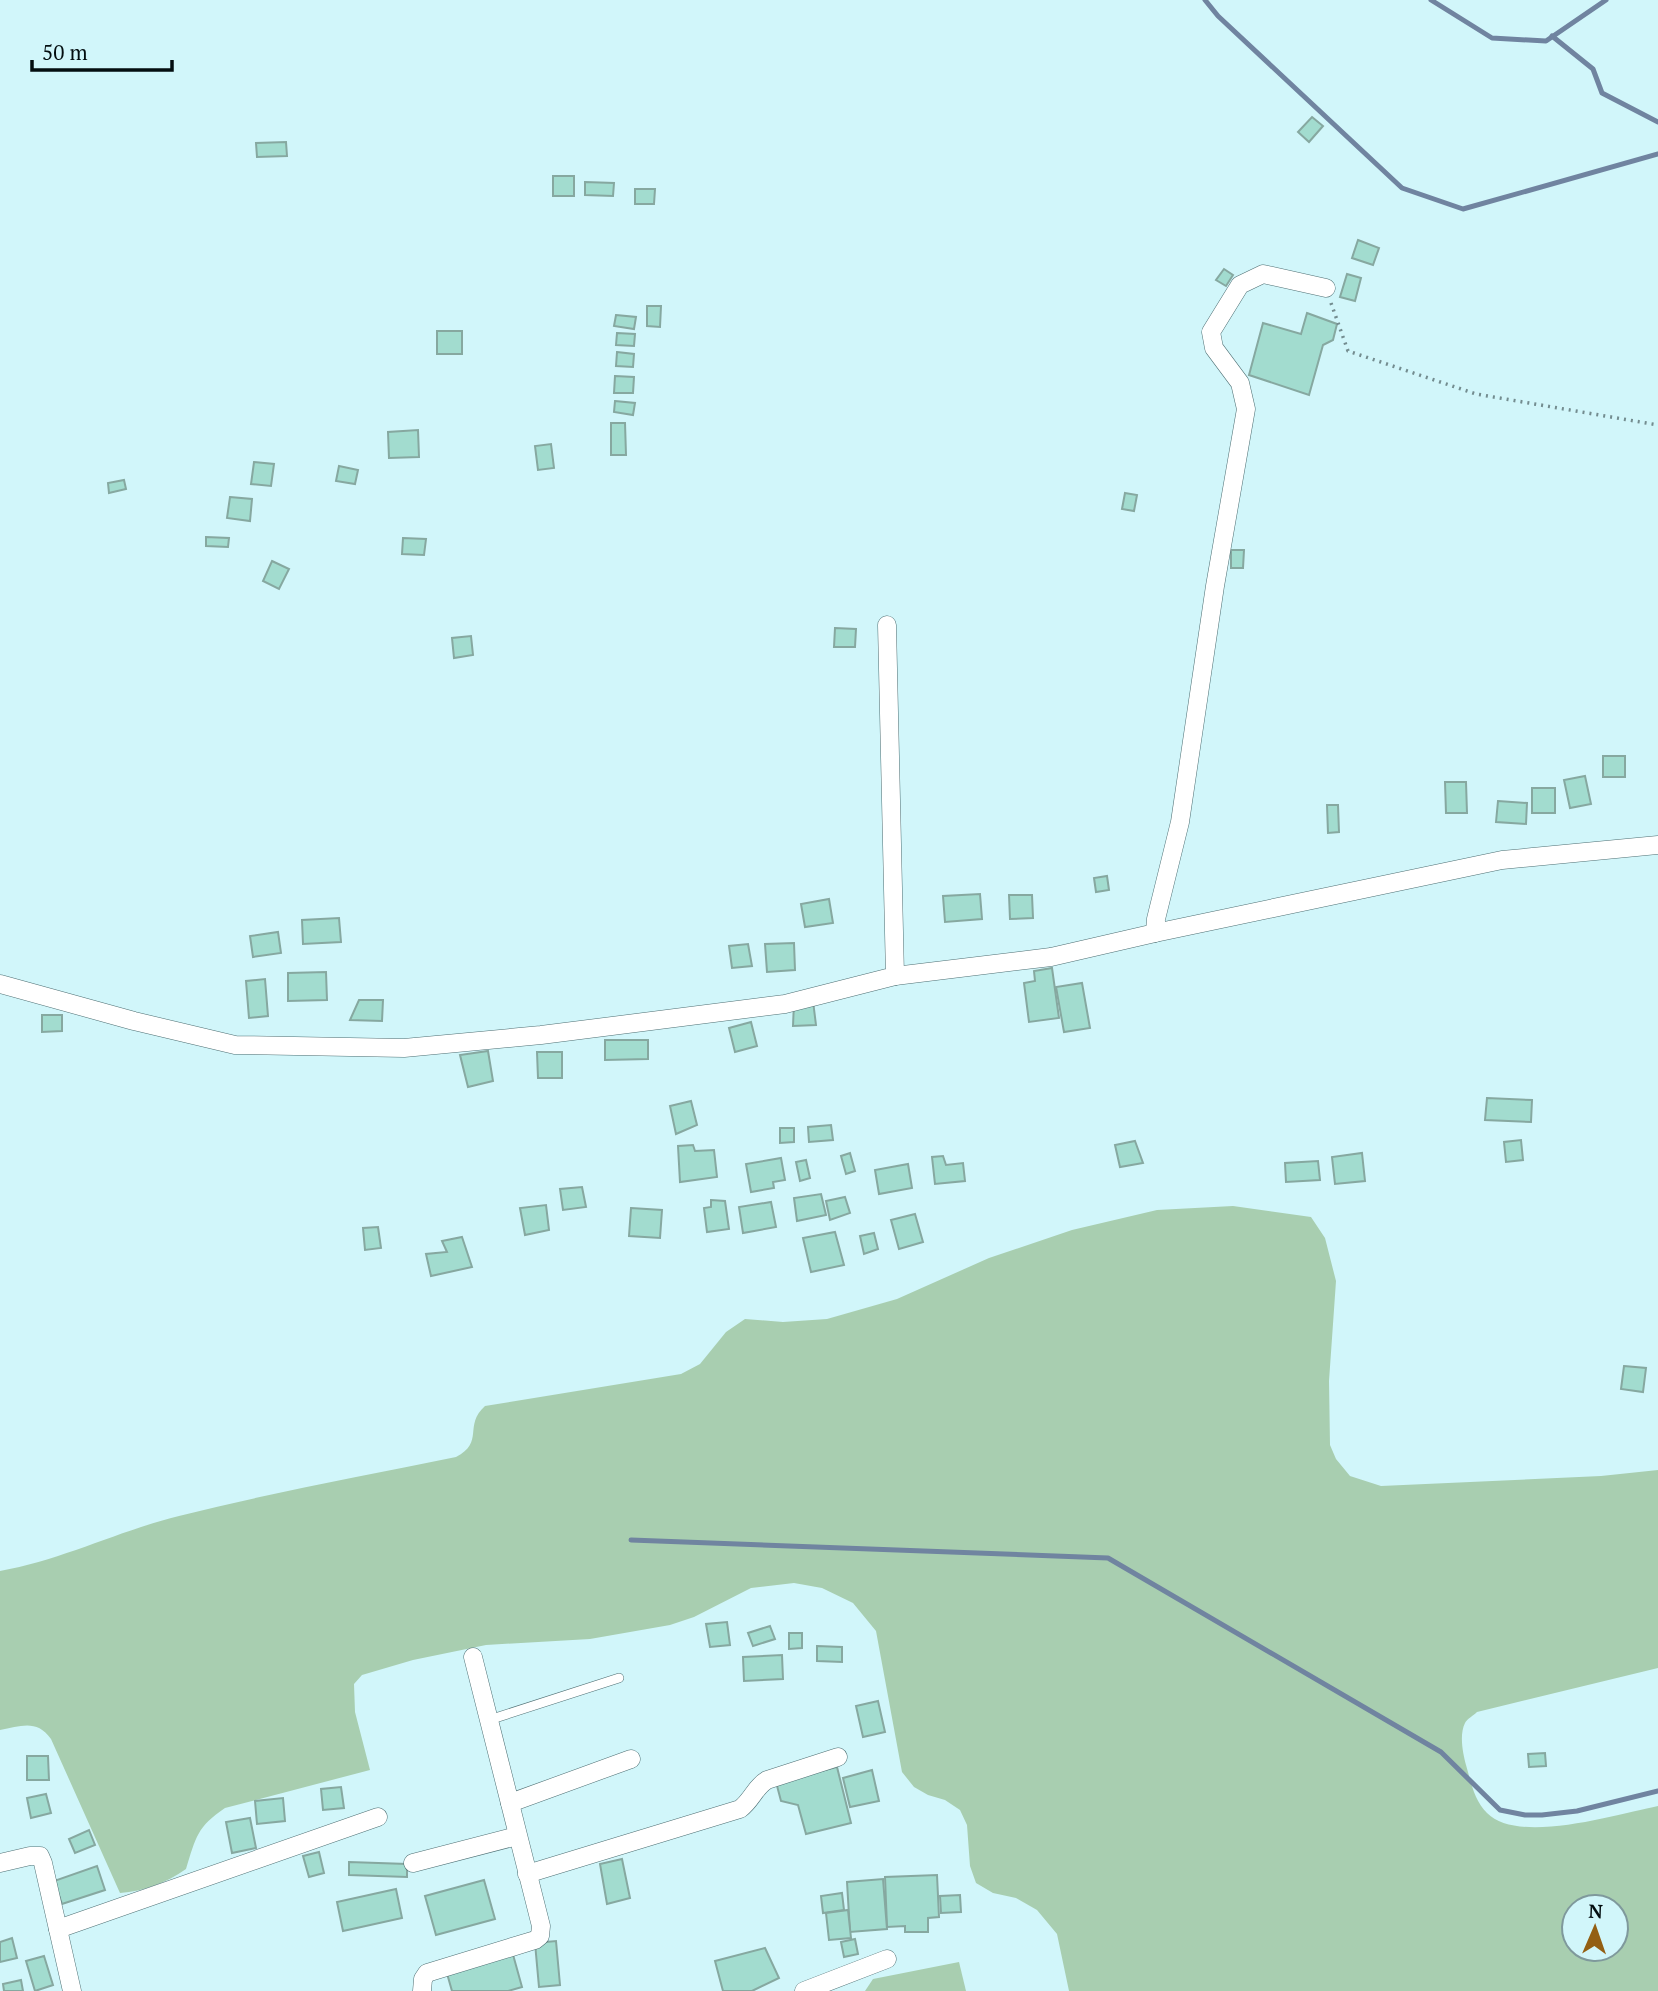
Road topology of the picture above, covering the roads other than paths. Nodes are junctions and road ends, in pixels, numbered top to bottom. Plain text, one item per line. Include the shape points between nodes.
1 (1326, 288) road end
2 (887, 625) dead end
3 (1658, 845) edge
4 (1155, 933) junction
5 (895, 976) junction
6 (0, 984) edge
7 (473, 1657) dead end
8 (619, 1678) dead end
9 (489, 1720) junction
10 (838, 1758) dead end
11 (631, 1759) dead end
12 (510, 1803) junction
13 (378, 1817) dead end
14 (517, 1836) junction
15 (0, 1863) edge
16 (413, 1863) dead end
17 (527, 1874) junction
18 (58, 1929) junction
19 (887, 1959) dead end
20 (72, 1991) edge
21 (422, 1991) edge
22 (804, 1991) edge

1 - 4 street via 1263,274 1240,285 1211,332 1214,348 1240,383 1246,409 1214,586 1180,822
2 - 5 street
3 - 4 street via 1502,859
4 - 5 street via 1051,957
5 - 6 street via 785,1004 404,1048 235,1045
7 - 9 street
8 - 9 lane
9 - 12 street
10 - 17 street via 767,1780 740,1809
11 - 12 street
12 - 14 street
13 - 18 street
14 - 16 street
14 - 17 street
15 - 18 street via 40,1856
17 - 21 street via 540,1936 427,1973
18 - 20 street
19 - 22 street

